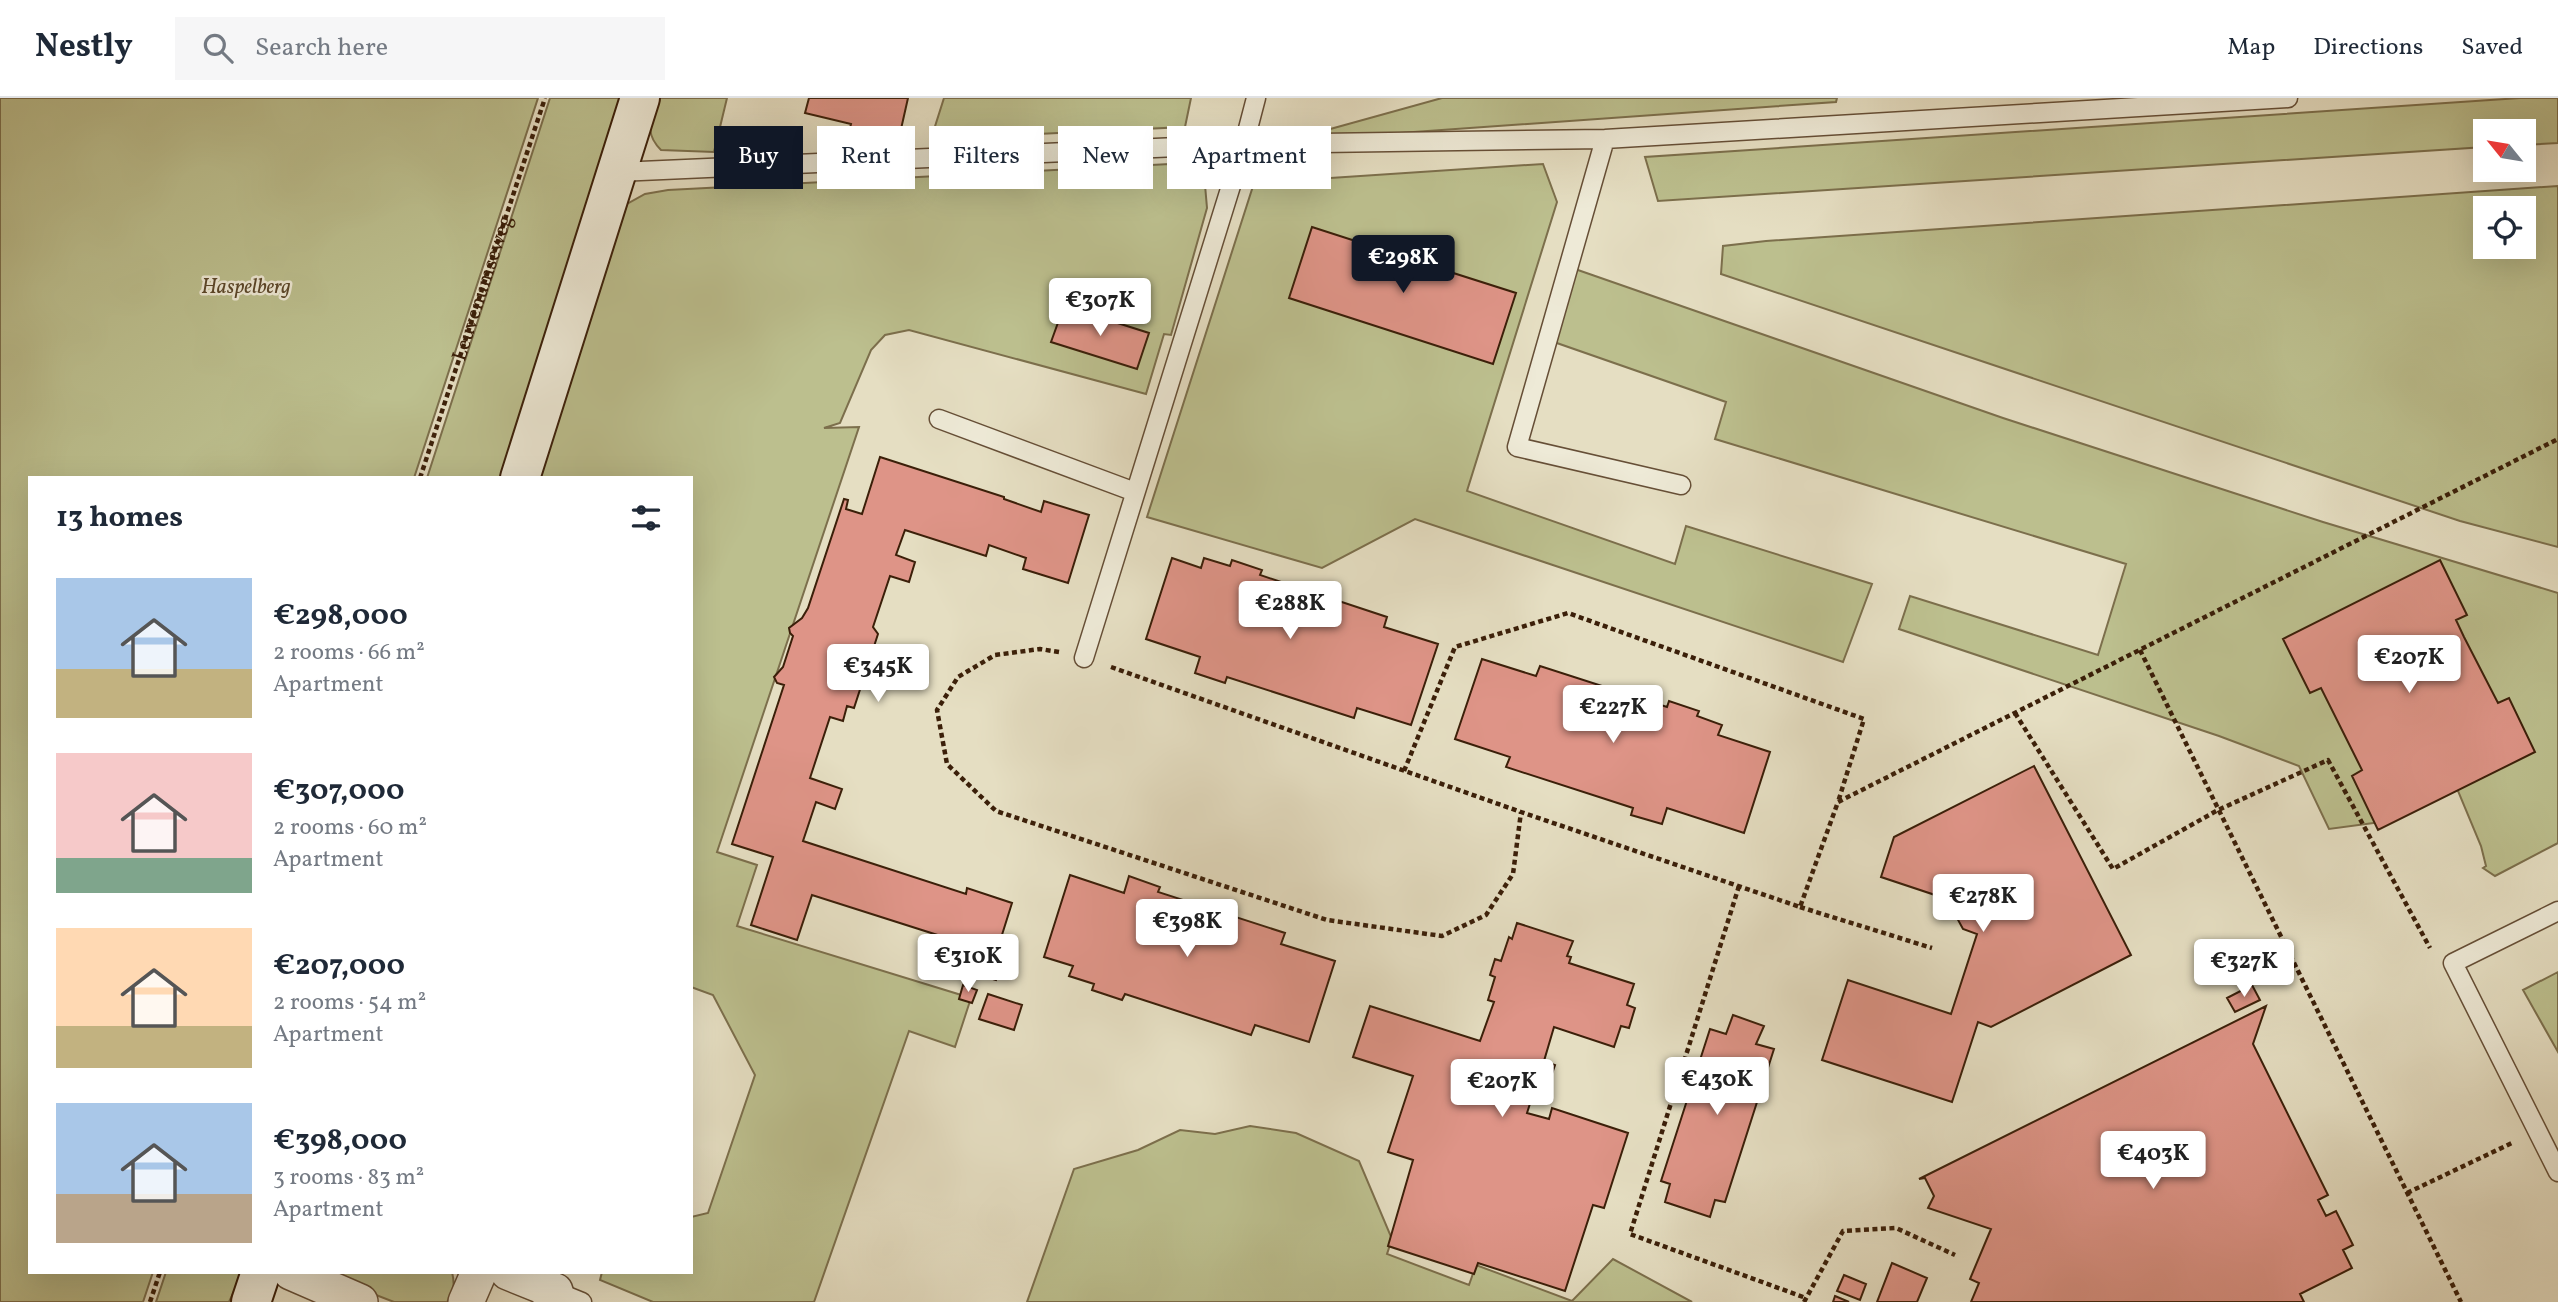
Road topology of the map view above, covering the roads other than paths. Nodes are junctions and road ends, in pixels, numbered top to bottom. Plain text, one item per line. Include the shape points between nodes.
1 (640, 98) edge
2 (1256, 98) edge
3 (2288, 98) edge
4 (1249, 126) edge
5 (1605, 139) junction
6 (1331, 143) edge
7 (1167, 147) edge
8 (618, 172) junction
9 (1230, 189) edge
10 (939, 419) dead end
11 (521, 476) edge
12 (1681, 485) dead end
13 (1135, 492) junction
14 (1084, 658) road end
15 (2558, 911) edge
16 (2558, 1172) edge
17 (260, 1274) edge
18 (296, 1274) edge
19 (479, 1274) edge
20 (512, 1274) edge
21 (563, 1298) edge
22 (251, 1302) edge
23 (360, 1302) edge
24 (466, 1302) edge

1 - 8 main road
2 - 4 lane
3 - 5 lane
5 - 6 lane
5 - 12 lane via 1517,447
7 - 8 lane
8 - 11 main road
9 - 13 lane
10 - 13 lane
13 - 14 lane
15 - 16 lane via 2453,963
17 - 22 main road
18 - 23 street
19 - 24 street
20 - 21 street

